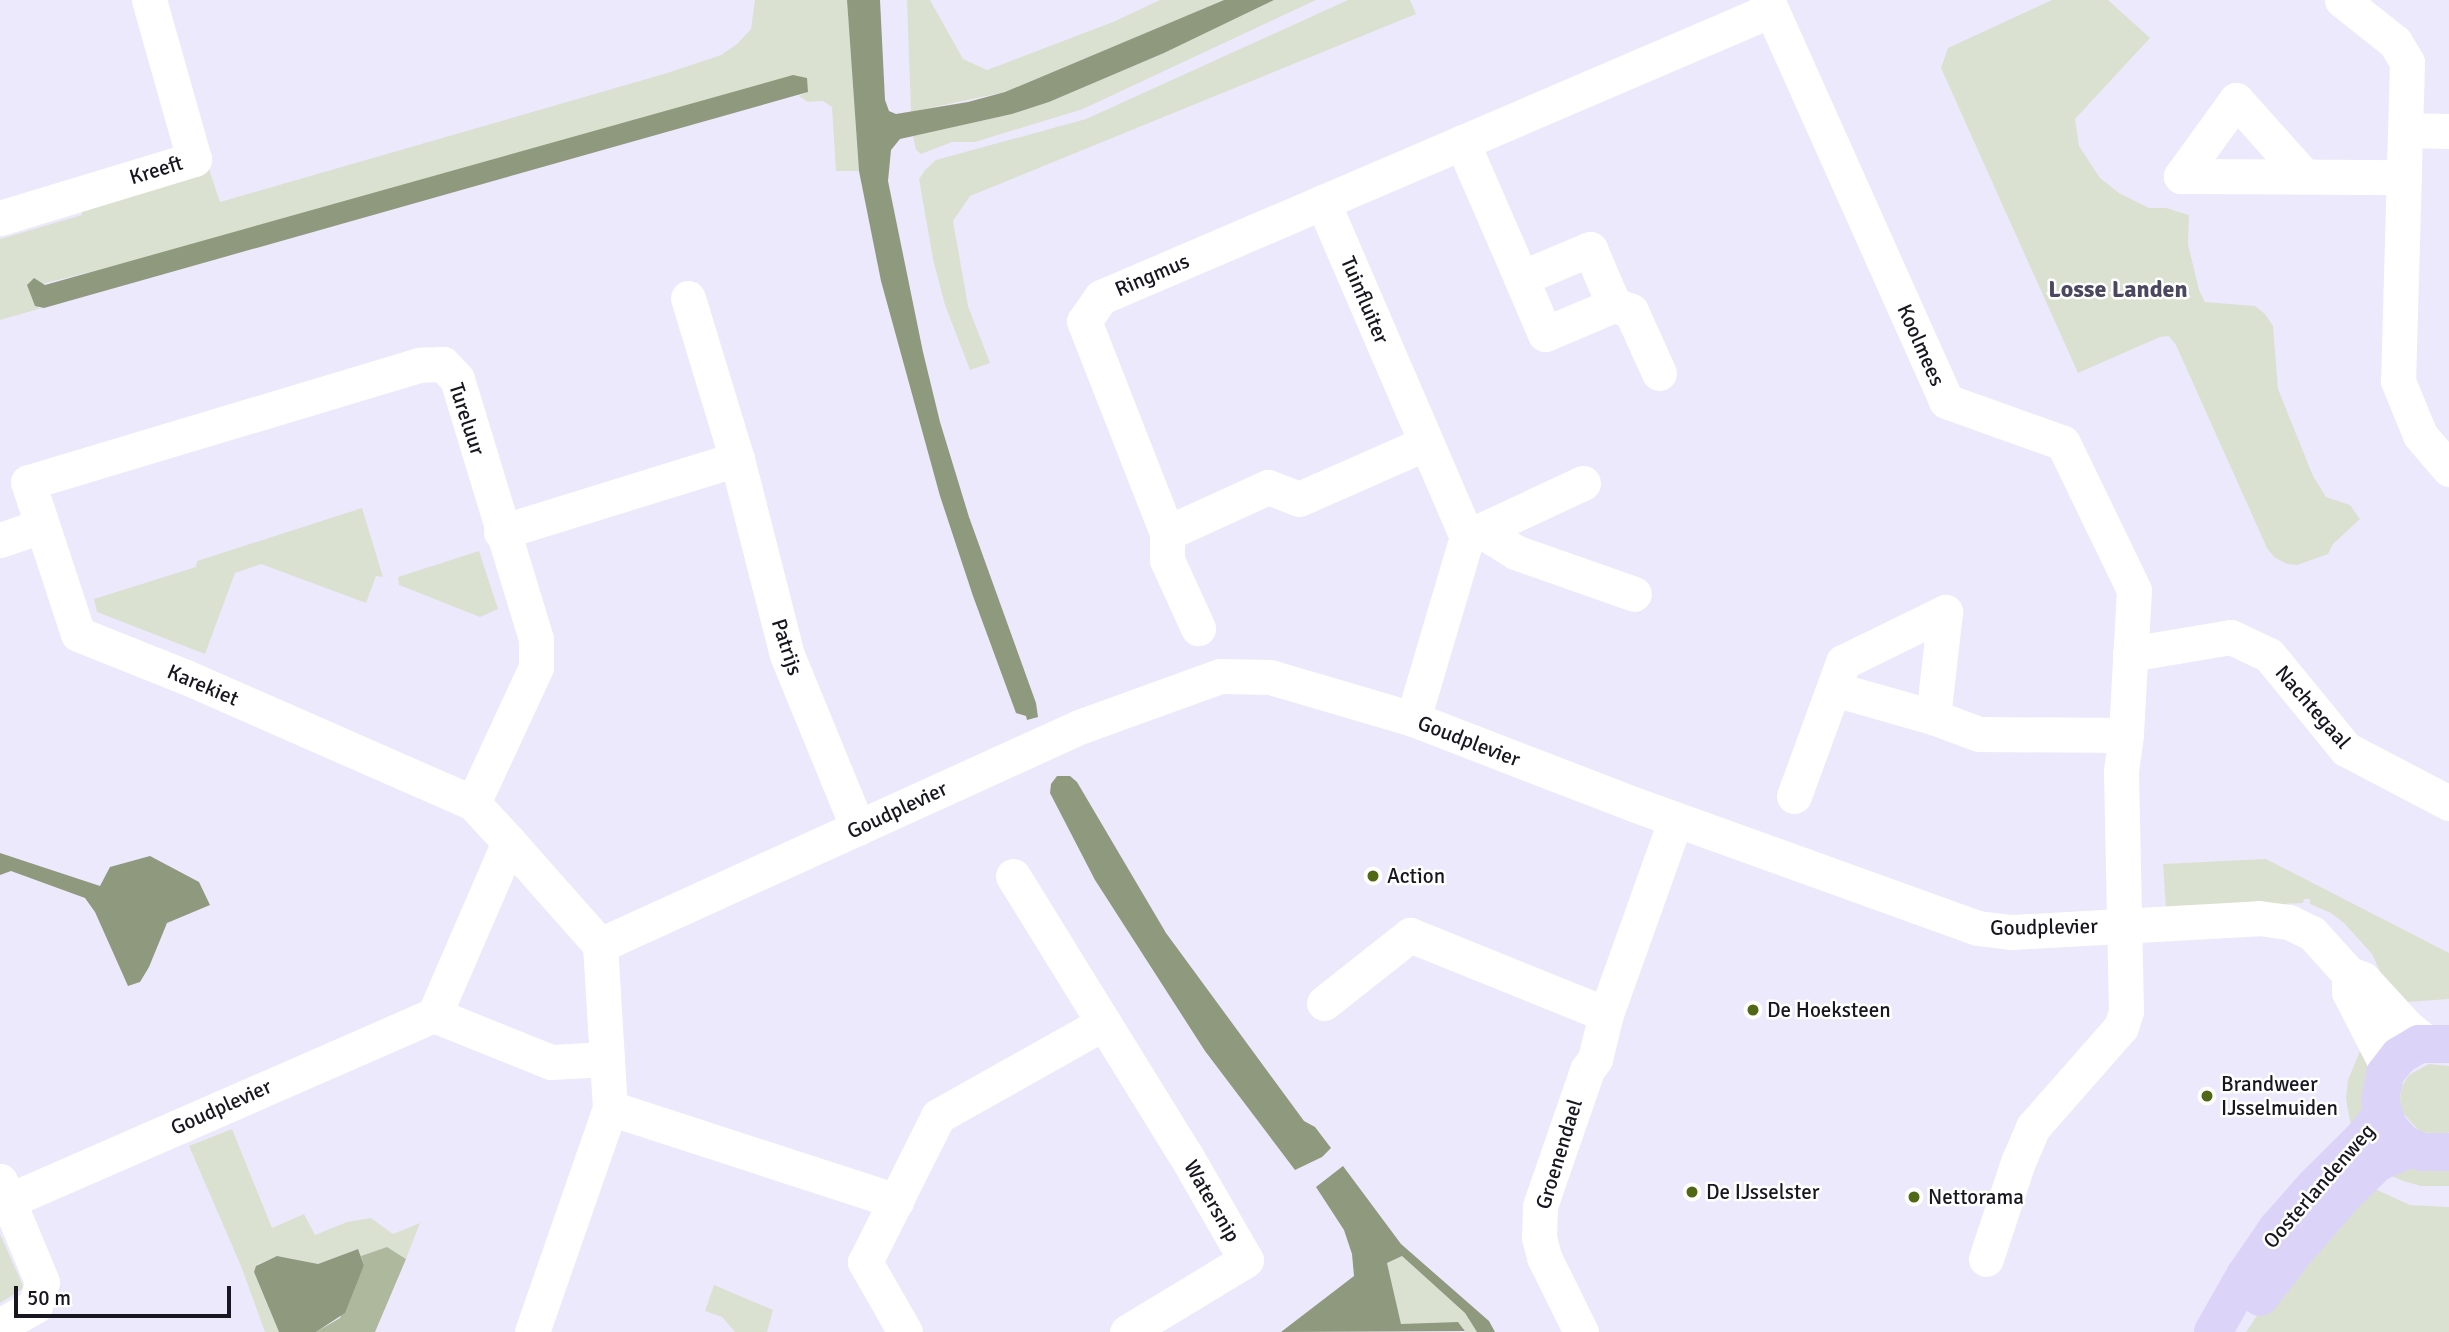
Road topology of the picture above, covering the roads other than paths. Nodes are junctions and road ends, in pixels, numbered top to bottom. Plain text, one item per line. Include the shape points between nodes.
1 (149, 0) edge
2 (2342, 0) edge
3 (1769, 5) edge
4 (2405, 130) junction
5 (2449, 131) edge
6 (1462, 142) junction
7 (2304, 176) dead end
8 (2404, 177) junction
9 (1323, 202) junction
10 (0, 218) edge
11 (1521, 278) junction
12 (688, 298) dead end
13 (1614, 305) junction
14 (1659, 373) dead end
15 (1426, 443) junction
16 (737, 459) junction
17 (2449, 468) edge
18 (28, 482) joint
19 (1583, 482) dead end
20 (41, 526) junction
21 (501, 532) junction
22 (1478, 532) junction
23 (1167, 533) junction
24 (0, 540) edge
25 (1634, 594) dead end
26 (1198, 628) dead end
27 (2130, 654) junction
28 (1834, 689) junction
29 (1933, 717) junction
30 (1413, 719) junction
31 (2126, 735) junction
32 (1794, 796) dead end
33 (473, 803) junction
34 (2449, 803) edge
35 (1676, 819) junction
36 (858, 828) junction
37 (509, 842) junction
38 (1013, 876) dead end
39 (2124, 925) junction
40 (600, 945) junction
41 (2349, 974) junction
42 (1324, 1003) dead end
43 (1606, 1014) junction
44 (434, 1015) junction
45 (1104, 1023) junction
46 (2438, 1043) edge
47 (607, 1059) junction
48 (2388, 1068) junction
49 (610, 1108) junction
50 (2382, 1112) junction
51 (2410, 1148) junction
52 (2448, 1153) edge
53 (4, 1191) edge
54 (896, 1201) junction
55 (1986, 1259) dead end
56 (0, 1326) edge
57 (532, 1332) edge
58 (905, 1332) edge
59 (1127, 1332) edge
60 (1581, 1332) edge
61 (2213, 1332) edge
62 (2236, 1332) edge

1 - 10 street, Kreeft via 194,159
2 - 4 street via 2395,42 2407,62
3 - 6 street
3 - 27 street, Koolmees via 1946,401 2063,443 2134,590
4 - 5 street
4 - 8 street
6 - 9 street
6 - 11 street
7 - 8 street
8 - 17 street via 2398,381 2420,435
9 - 15 street, Tuinfluiter
9 - 23 street, Ringmus via 1101,297 1084,321
11 - 13 street via 1545,334
11 - 13 street via 1590,249
12 - 16 street, Patrijs
13 - 14 street via 1631,311
15 - 22 street, Tuinfluiter
15 - 23 street via 1299,499 1268,487
16 - 21 street
16 - 36 street, Patrijs via 787,654
18 - 20 street, Karekiet
18 - 21 street, Tureluur via 419,365 443,364 457,379
19 - 22 street
20 - 24 street
20 - 33 street, Karekiet via 78,634
21 - 33 street, Tureluur via 536,639 536,667
22 - 25 street, Tuinfluiter via 1515,552
22 - 30 street
23 - 26 street, Ringmus via 1167,560
27 - 31 street, Koolmees
27 - 34 street, Nachtegaal via 2231,637 2269,655 2346,749
28 - 29 street
28 - 29 street via 1843,662 1945,612
28 - 32 street
29 - 31 street via 1979,734
30 - 35 street, Goudplevier
30 - 36 street, Goudplevier via 1270,677 1220,676 1079,727
31 - 39 street, Koolmees via 2121,772
33 - 37 street
35 - 39 street, Goudplevier via 1978,928 2012,932
35 - 43 street, Groenendael
36 - 40 street, Goudplevier
37 - 40 street
37 - 44 street
38 - 45 street, Watersnip
39 - 41 street, Goudplevier via 2281,920 2312,933
39 - 55 street, Koolmees via 2124,1018 2033,1127
40 - 47 street
41 - 46 street, Goudplevier via 2363,979 2407,1027
41 - 48 street, Goudplevier via 2349,992
42 - 43 street via 1410,935
43 - 60 street, Groenendael via 1595,1059 1549,1174 1539,1220 1544,1257
44 - 47 street via 551,1062
44 - 53 street, Goudplevier
45 - 54 street via 939,1116
45 - 59 street, Watersnip via 1246,1260
46 - 48 street via 2405,1051
47 - 49 street
48 - 50 street via 2381,1086
49 - 54 street
49 - 57 street
50 - 51 street via 2392,1133
50 - 61 street, Oosterlandenweg via 2368,1133 2277,1229
51 - 52 street
51 - 62 street, Oosterlandenweg via 2377,1163 2345,1194 2276,1275
53 - 56 street via 42,1282 35,1306
54 - 58 street via 865,1262

